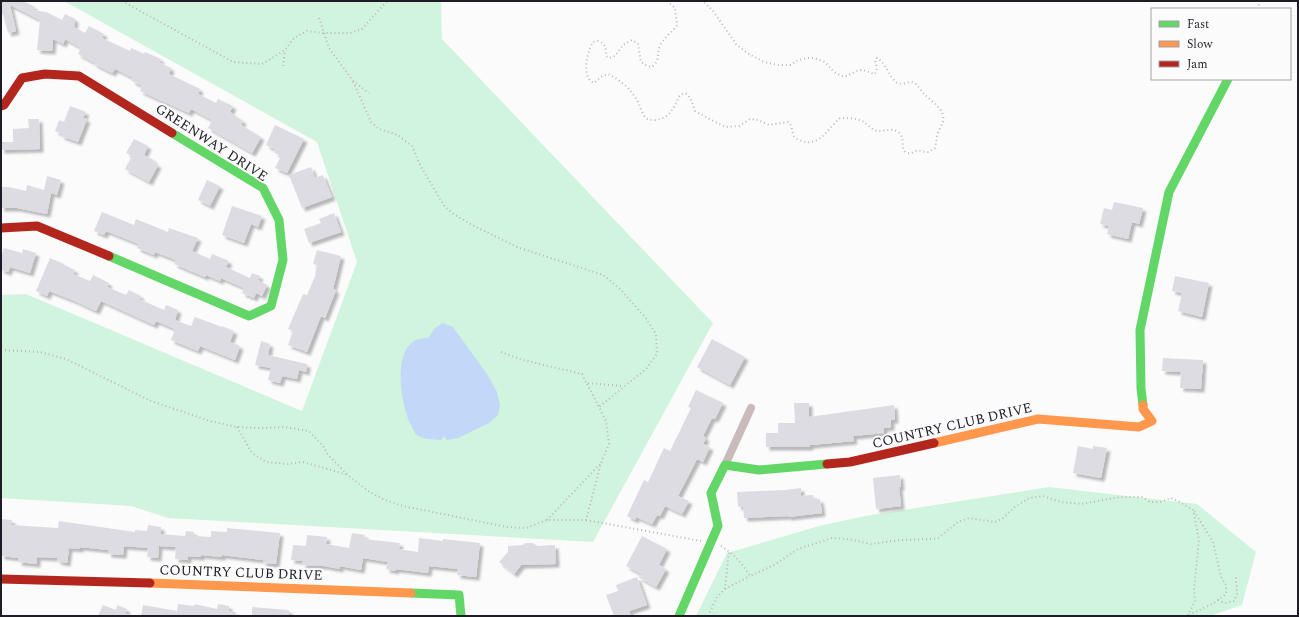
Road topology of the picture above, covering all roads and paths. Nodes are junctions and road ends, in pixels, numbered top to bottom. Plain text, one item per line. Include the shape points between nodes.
1 (122, 1) edge
2 (387, 1) edge
3 (667, 1) edge
4 (703, 1) edge
5 (319, 18) dead end
6 (323, 33) junction
7 (285, 50) junction
8 (284, 66) dead end
9 (1227, 80) edge
10 (353, 81) junction
11 (369, 93) dead end
12 (1, 106) edge
13 (1, 228) edge
14 (1, 350) edge
15 (501, 352) dead end
16 (586, 383) junction
17 (625, 386) junction
18 (599, 407) junction
19 (750, 408) dead end
20 (237, 427) junction
21 (601, 462) junction
22 (725, 465) junction
23 (349, 476) junction
24 (1193, 510) junction
25 (547, 520) junction
26 (586, 520) junction
27 (711, 542) junction
28 (729, 551) junction
29 (750, 576) junction
30 (1236, 577) dead end
31 (1, 579) edge
32 (725, 589) junction
33 (1218, 600) junction
34 (1188, 615) junction
35 (461, 616) edge
36 (679, 616) edge
37 (708, 616) edge
38 (1184, 616) edge

1 - 7 path via 233,62 262,64
2 - 6 path via 362,29 350,33
3 - 4 path via 674,8 677,25 662,43 658,59 652,66 641,62 638,44 632,40 609,58 606,56 604,44 593,42 586,65 591,82 594,83 608,74 628,88 647,119 668,116 680,95 685,93 692,100 695,111 726,127 739,126 750,119 769,125 788,122 797,140 813,142 821,138 840,118 856,119 874,130 895,130 900,133 903,150 906,152 928,152 934,148 943,122 944,116 941,111 915,83 899,84 878,58 875,60 875,74 856,70 844,77 834,72 825,62 814,58 796,61 791,65 764,62 736,44
5 - 6 path
6 - 7 path via 307,31 294,38
6 - 10 path via 329,48
7 - 8 path
9 - 22 street, COUNTRY CLUB DRIVE via 1169,192 1140,330 1143,409 1152,421 1140,427 1038,419 850,462 758,470
10 - 11 path
10 - 17 path via 371,122 379,129 398,135 412,146 421,167 445,207 455,215 517,247 603,275 620,288 656,334 657,354 646,369
12 - 13 street, GREENWAY DRIVE via 22,78 45,74 79,76 263,188 279,220 283,260 271,306 249,316 37,226
14 - 20 path via 40,352 66,359 151,401 210,421
15 - 16 path via 582,374
16 - 17 path
16 - 18 path
17 - 18 path
18 - 21 path via 606,421 609,444
19 - 22 street
20 - 23 path via 252,453 266,462 304,462
20 - 23 path via 284,427 308,431 323,446 328,456
21 - 25 path
21 - 26 path
22 - 27 street via 711,493 718,526
23 - 25 path via 368,491 403,506 506,527 526,528
24 - 29 path via 1171,498 1150,502 1142,497 1120,497 1082,504 1061,502 1043,496 1029,498 995,522 969,518 958,522 934,539 871,544 832,538 798,548 774,565
24 - 33 path via 1213,542 1221,577 1226,585 1226,594
24 - 34 path via 1198,540 1195,602
25 - 26 path
26 - 27 path
27 - 28 path
27 - 36 street
28 - 29 path via 743,564
28 - 32 path
29 - 32 path
30 - 33 path via 1237,594 1234,601 1225,603
31 - 35 street, COUNTRY CLUB DRIVE via 459,595
32 - 37 path via 717,597
33 - 34 path
34 - 38 path

